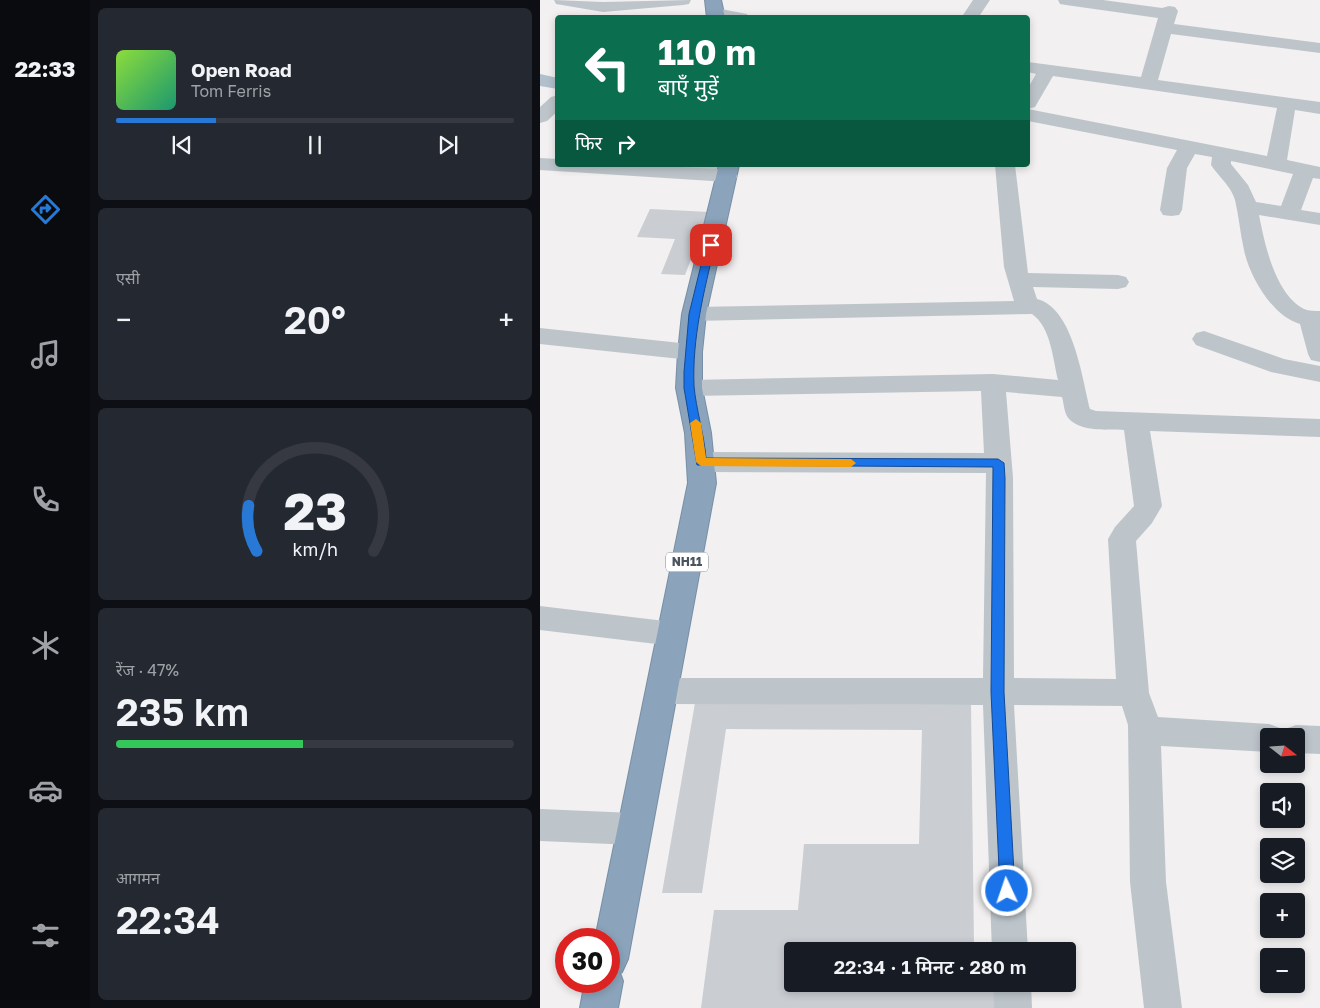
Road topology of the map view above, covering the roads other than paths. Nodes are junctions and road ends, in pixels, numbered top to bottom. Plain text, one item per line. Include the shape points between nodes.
1 (562, 0) edge
2 (683, 0) edge
3 (982, 0) edge
4 (1066, 0) edge
5 (715, 10) edge
6 (1169, 14) edge
7 (731, 15) edge
8 (971, 15) edge
9 (1320, 48) edge
10 (1030, 66) edge
11 (1047, 70) junction
12 (540, 80) edge
13 (555, 83) edge
14 (1148, 84) junction
15 (1030, 100) edge
16 (555, 104) edge
17 (1287, 104) junction
18 (1320, 108) edge
19 (1030, 115) edge
20 (540, 117) edge
21 (1189, 146) junction
22 (1222, 153) junction
23 (540, 164) edge
24 (555, 164) edge
25 (1276, 165) junction
26 (634, 167) edge
27 (1005, 167) edge
28 (728, 170) edge
29 (1313, 171) edge
30 (1246, 206) junction
31 (1171, 210) dead end
32 (1288, 214) junction
33 (1320, 219) edge
34 (1018, 280) junction
35 (1118, 282) dead end
36 (1028, 308) junction
37 (694, 314) junction
38 (1315, 319) edge
39 (540, 336) edge
40 (1204, 339) dead end
41 (690, 352) junction
42 (1320, 354) edge
43 (1320, 374) edge
44 (993, 382) junction
45 (689, 388) junction
46 (1073, 390) junction
47 (1136, 422) junction
48 (1320, 428) edge
49 (701, 462) junction
50 (998, 463) junction
51 (540, 618) edge
52 (673, 634) junction
53 (662, 691) junction
54 (998, 692) junction
55 (1138, 710) junction
56 (1260, 737) edge
57 (1305, 739) edge
58 (1320, 740) edge
59 (540, 825) edge
60 (634, 829) junction
61 (615, 928) edge
62 (1010, 942) edge
63 (1012, 992) edge
64 (602, 993) edge
65 (599, 1008) edge
66 (1013, 1008) edge
67 (1163, 1008) edge

1 - 2 street via 603,7
3 - 8 street
4 - 6 street
5 - 7 street
6 - 9 street
6 - 14 street
10 - 11 street
11 - 14 street
11 - 15 street
12 - 13 main road
14 - 17 street
16 - 20 street
17 - 18 street
17 - 25 street
19 - 21 street
21 - 22 street
21 - 31 street via 1177,168
22 - 25 street
22 - 30 street via 1221,165 1238,185
23 - 24 street
25 - 29 street
26 - 28 street
27 - 34 street
28 - 37 highway, NH11
29 - 32 street
30 - 32 street
30 - 38 street via 1255,252 1270,287 1290,310 1300,317
32 - 33 street
34 - 35 street
34 - 36 street
36 - 37 street
36 - 46 street via 1036,306 1046,313 1060,338
37 - 41 highway, NH11
38 - 42 street
39 - 41 street
40 - 43 street via 1280,366
41 - 45 highway, NH11
44 - 45 street
44 - 46 street
44 - 50 street
45 - 49 highway, NH11
46 - 47 street via 1079,414 1093,420
47 - 48 street
47 - 55 street via 1148,506 1144,516 1122,539
49 - 50 street
49 - 52 highway, NH11 via 702,483
50 - 54 street
51 - 52 street
52 - 53 highway, NH11
53 - 54 street
53 - 60 highway, NH11
54 - 55 street via 1121,692
54 - 62 street
55 - 56 street via 1152,730
55 - 67 street via 1148,882
57 - 58 street
59 - 60 street
60 - 61 highway, NH11
63 - 66 street
64 - 65 highway

